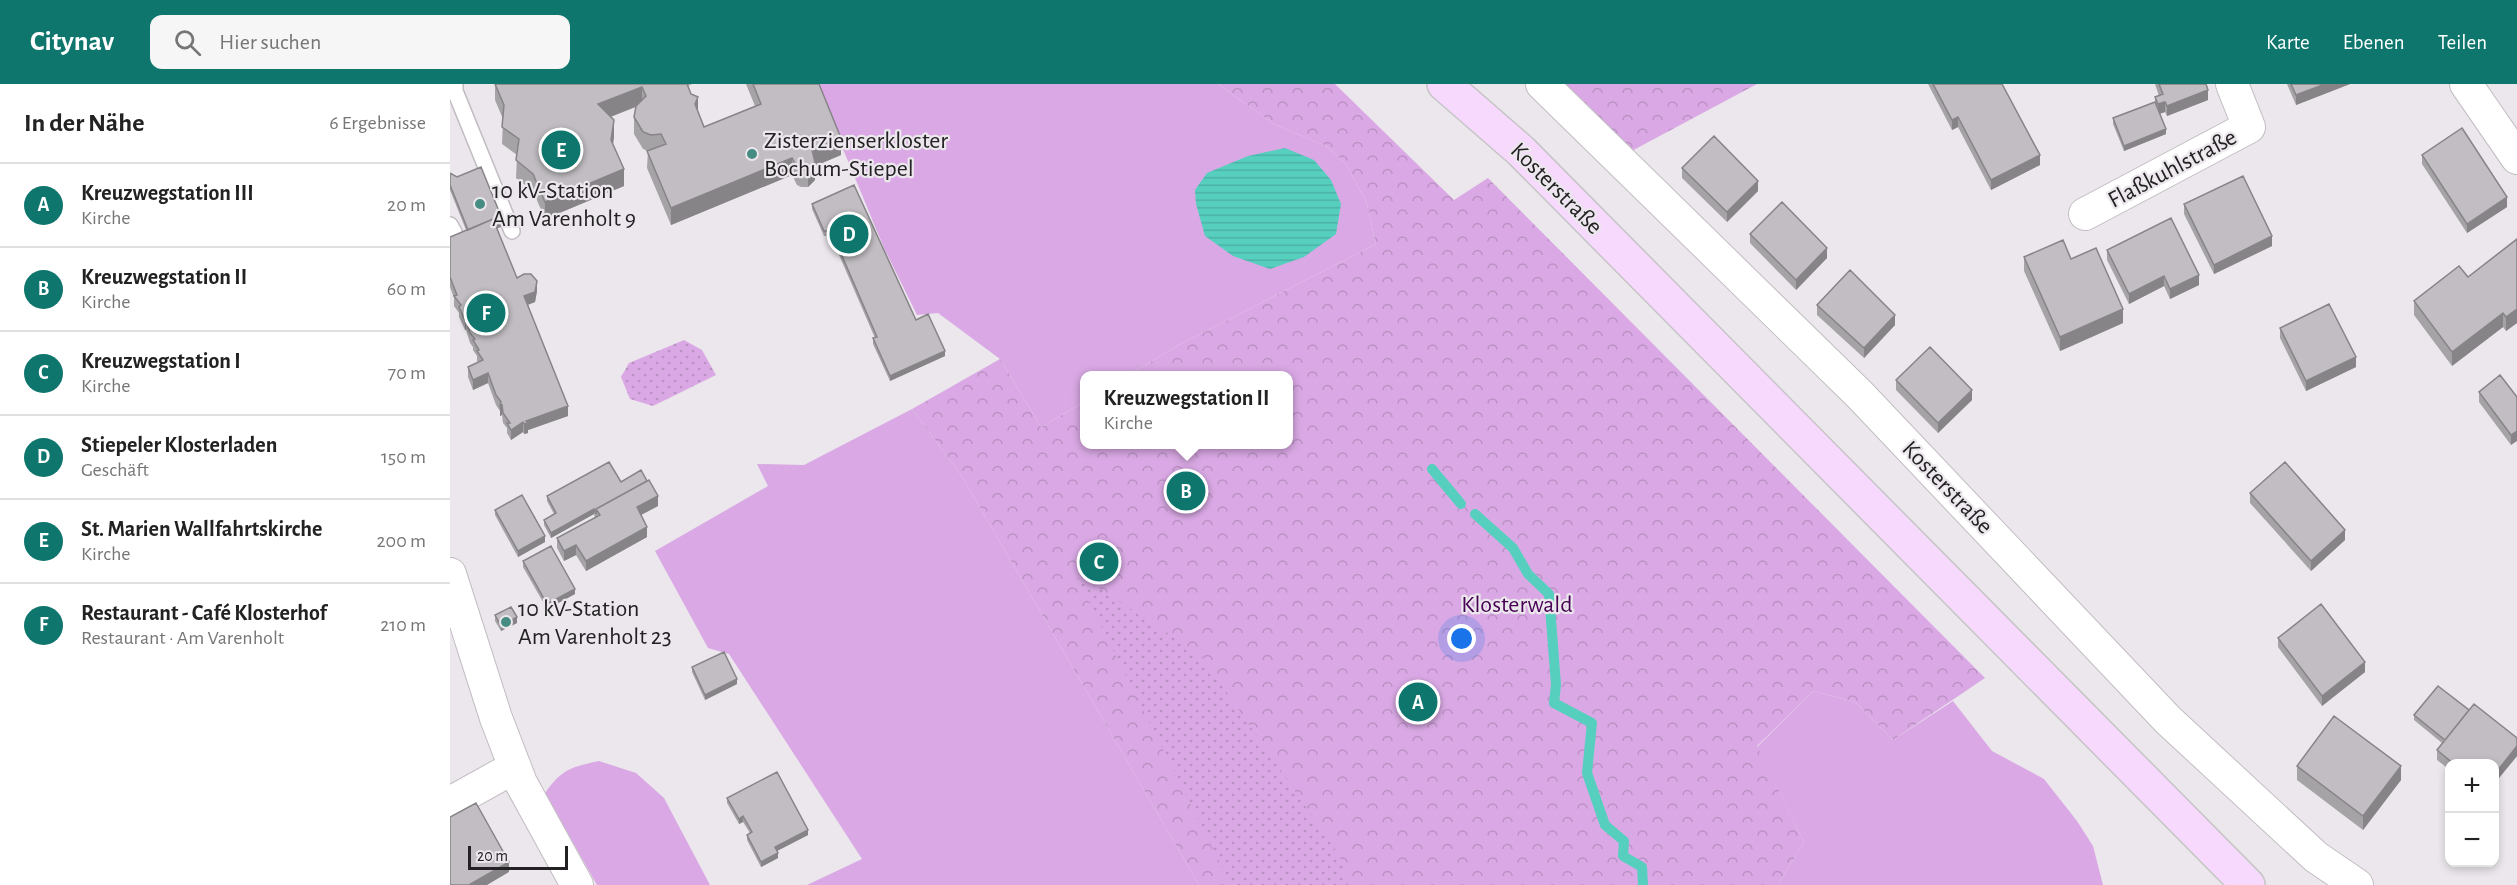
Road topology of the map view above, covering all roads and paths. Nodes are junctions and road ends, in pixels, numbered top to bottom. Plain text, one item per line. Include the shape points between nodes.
1 (455, 84) edge
2 (1444, 84) edge
3 (1542, 84) edge
4 (2232, 84) edge
5 (2466, 84) edge
6 (2517, 158) edge
7 (2085, 214) dead end
8 (512, 231) dead end
9 (451, 582) edge
10 (515, 767) junction
11 (450, 803) edge
12 (577, 885) edge
13 (2248, 885) edge
14 (2357, 885) edge

1 - 8 lane
2 - 13 main road, Kosterstraße via 1521,151
3 - 14 street, Kosterstraße via 1860,395 2168,720 2316,857
4 - 7 street, Flaßkuhlstraße via 2249,127
5 - 6 street
9 - 10 street
10 - 11 street
10 - 12 street

